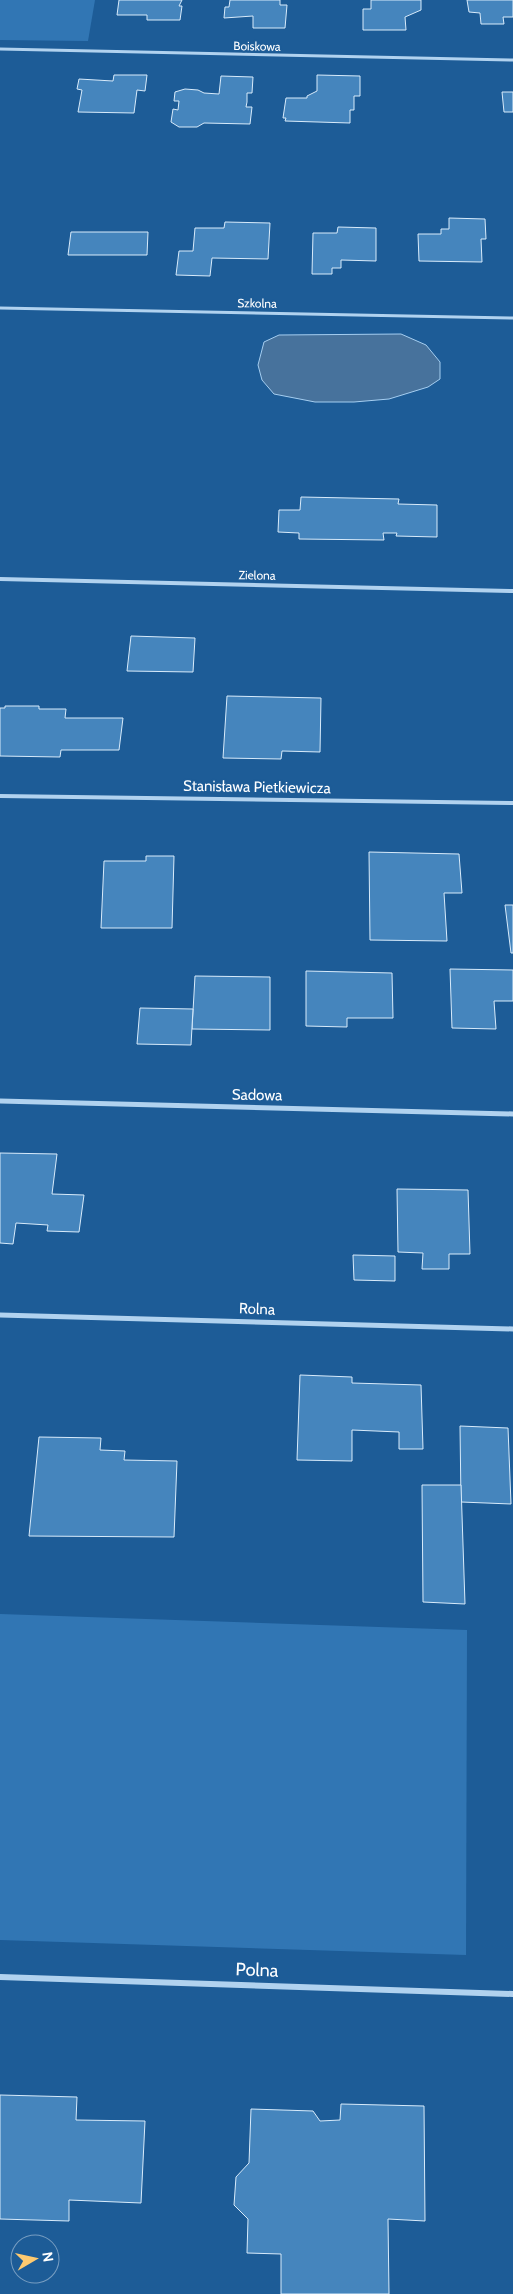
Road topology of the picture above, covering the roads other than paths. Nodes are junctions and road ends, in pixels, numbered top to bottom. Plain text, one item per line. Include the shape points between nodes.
1 (0, 49) edge
2 (513, 60) edge
3 (0, 308) edge
4 (513, 318) edge
5 (0, 579) edge
6 (513, 591) edge
7 (0, 796) edge
8 (513, 803) edge
9 (0, 1101) edge
10 (513, 1114) edge
11 (0, 1315) edge
12 (513, 1329) edge
13 (0, 1977) edge
14 (513, 1994) edge

1 - 2 street, Boiskowa
3 - 4 street, Szkolna
5 - 6 street, Zielona
7 - 8 street, Stanisława Pietkiewicza
9 - 10 street, Sadowa
11 - 12 street, Rolna
13 - 14 street, Polna

